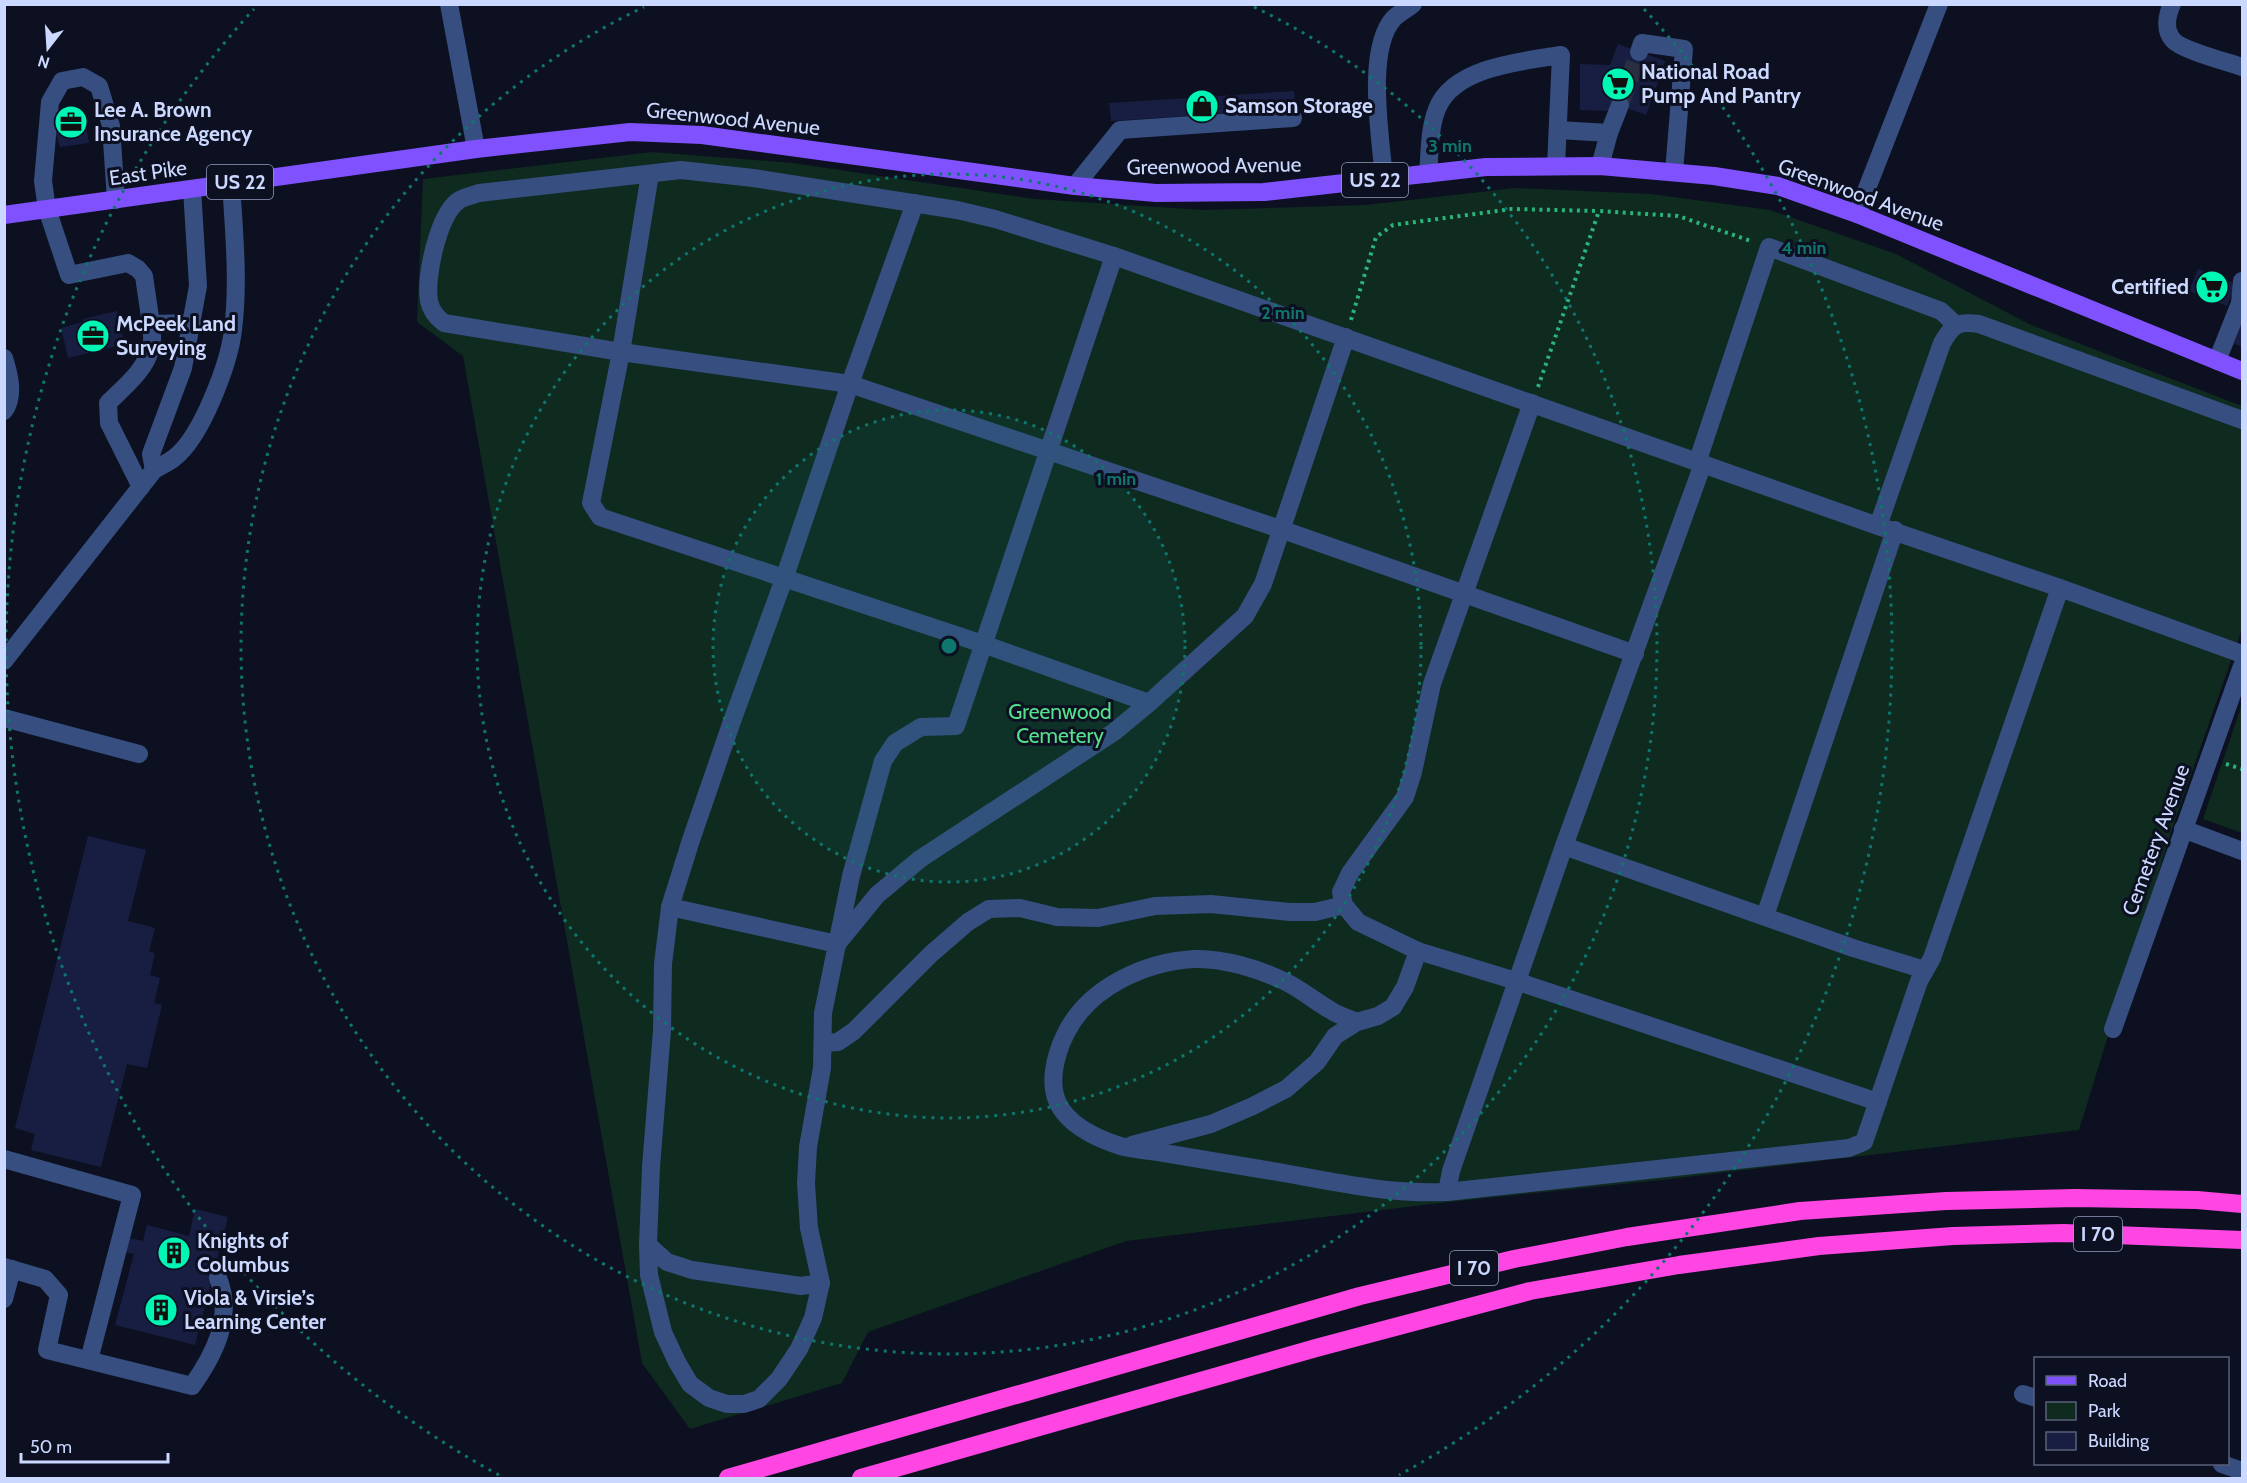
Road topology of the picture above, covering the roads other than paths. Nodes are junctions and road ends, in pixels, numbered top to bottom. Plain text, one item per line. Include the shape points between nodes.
1 (449, 4) edge
2 (1413, 4) edge
3 (1939, 4) edge
4 (2172, 4) edge
5 (1394, 11) edge
6 (1639, 52) dead end
7 (2242, 67) edge
8 (1620, 105) tunnel mouth
9 (1293, 118) dead end
10 (1558, 130) junction
11 (1610, 133) junction
12 (476, 149) junction
13 (1556, 166) junction
14 (1600, 166) junction
15 (1674, 172) junction
16 (650, 174) junction
17 (1428, 174) junction
18 (1384, 179) junction
19 (231, 183) junction
20 (1075, 186) junction
21 (192, 189) junction
22 (116, 200) junction
23 (915, 203) junction
24 (47, 209) junction
25 (1857, 214) junction
26 (4, 215) edge
27 (1114, 256) junction
28 (2242, 281) edge
29 (193, 323) junction
30 (152, 324) junction
31 (1956, 325) junction
32 (1346, 337) junction
33 (621, 352) junction
34 (4, 358) edge
35 (2217, 361) junction
36 (2242, 371) edge
37 (850, 384) junction
38 (1532, 403) junction
39 (4, 411) edge
40 (2242, 420) edge
41 (1048, 451) junction
42 (1700, 462) junction
43 (154, 470) junction
44 (141, 487) junction
45 (1887, 528) junction
46 (1283, 530) junction
47 (784, 579) junction
48 (2060, 588) junction
49 (1464, 594) junction
50 (983, 644) junction
51 (1635, 654) junction
52 (2242, 654) edge
53 (4, 661) edge
54 (2242, 666) edge
55 (1149, 702) junction
56 (4, 718) edge
57 (140, 753) dead end
58 (2183, 829) junction
59 (1564, 846) junction
60 (2242, 851) edge
61 (851, 876) junction
62 (877, 895) junction
63 (1344, 905) junction
64 (670, 907) junction
65 (1765, 916) junction
66 (837, 944) junction
67 (1418, 951) junction
68 (1925, 970) junction
69 (1516, 981) junction
70 (1357, 1022) junction
71 (2113, 1029) dead end
72 (823, 1043) junction
73 (1878, 1102) junction
74 (1125, 1147) junction
75 (4, 1159) edge
76 (1447, 1192) junction
77 (2242, 1204) edge
78 (2242, 1240) edge
79 (648, 1245) junction
80 (8, 1268) edge
81 (218, 1278) dead end
82 (820, 1283) junction
83 (4, 1299) edge
84 (89, 1360) junction
85 (2225, 1465) edge
86 (2242, 1471) edge
87 (728, 1479) edge
88 (861, 1479) edge

1 - 12 street
2 - 5 street
3 - 25 street
4 - 7 street via 2167,27 2173,40
5 - 18 street via 1383,36 1376,71
6 - 15 street via 1642,43 1684,49
8 - 11 street
9 - 20 street via 1120,130
10 - 11 street
10 - 13 street
10 - 17 street via 1561,55 1504,64 1471,77 1448,92 1438,107 1431,131
11 - 14 street
12 - 19 main road, East Pike / US 22
12 - 20 main road, Greenwood Avenue / US 22 via 630,132 702,135
13 - 14 main road, Greenwood Avenue / US 22
13 - 17 main road, Greenwood Avenue / US 22 via 1486,167
14 - 15 main road, Greenwood Avenue / US 22
15 - 25 main road, Greenwood Avenue / US 22 via 1778,186
16 - 23 street via 681,170
16 - 33 street
16 - 33 street via 479,193 459,199 441,225 429,276 429,303 434,315 444,323
17 - 18 main road, Greenwood Avenue / US 22
18 - 20 main road, Greenwood Avenue / US 22 via 1264,192 1156,193
19 - 21 main road, East Pike / US 22
19 - 43 street via 236,265 233,332 222,376 191,437 175,458
21 - 22 main road, East Pike / US 22
21 - 29 street via 198,286
22 - 24 main road, East Pike / US 22
22 - 24 street via 111,126 99,86 83,77 62,81 50,102 43,181
23 - 27 street via 995,219
23 - 37 street
24 - 26 main road, East Pike / US 22
24 - 30 street via 69,275 128,263 144,276
25 - 35 main road, Greenwood Avenue / US 22
27 - 32 street
27 - 41 street
28 - 35 street via 2240,303
29 - 30 street
29 - 43 street via 183,368 151,454
30 - 44 street via 149,355 142,368 108,403 107,412
31 - 40 street via 1979,324
31 - 42 street via 1941,311 1769,247
31 - 45 street via 1942,343
32 - 38 street
32 - 46 street
33 - 37 street
33 - 47 street via 591,503 600,517
34 - 39 street via 11,386
35 - 36 main road, Greenwood Avenue / US 22
37 - 41 street
37 - 47 street
38 - 42 street
38 - 49 street
41 - 46 street
41 - 50 street
42 - 45 street
42 - 51 street via 1700,472
43 - 44 street
44 - 53 street
45 - 48 street
45 - 65 street
46 - 49 street
46 - 55 street via 1263,584 1245,616
47 - 50 street
47 - 64 street
48 - 52 street
48 - 68 street
49 - 51 street
49 - 63 street via 1432,684 1405,797 1350,873 1341,892
50 - 55 street
50 - 61 street via 956,726 921,727 894,743 883,761
51 - 59 street
54 - 58 street, Cemetery Avenue
55 - 62 street via 1114,732 920,859
56 - 57 street
58 - 60 street
58 - 71 street, Cemetery Avenue
59 - 65 street
59 - 69 street
61 - 62 street
61 - 66 street
62 - 66 street
63 - 67 street via 1358,922
63 - 72 street via 1315,912 1211,904 1155,906 1098,918 1057,917 1020,908 990,909 968,922 931,954 855,1031 838,1042
64 - 66 street
64 - 79 street via 663,964
65 - 68 street
66 - 72 street via 823,1013
67 - 69 street
67 - 70 street via 1393,1007 1378,1017
68 - 73 street
69 - 73 street
69 - 76 street
70 - 74 street via 1335,1036 1317,1062 1286,1089 1210,1124
70 - 74 street via 1285,982 1222,961 1194,959 1163,964 1111,984 1072,1021 1053,1071 1054,1089 1061,1110 1075,1123
72 - 82 street via 806,1183 809,1228
73 - 76 street via 1864,1142 1849,1148
74 - 76 street via 1367,1189
75 - 84 street via 132,1195
77 - 87 highway, I 70 via 2075,1198 1946,1201 1800,1211 1627,1237 1360,1296
78 - 88 highway, I 70 via 2064,1233 1953,1236 1819,1246 1679,1264 1530,1291 1305,1351
79 - 82 street via 666,1262 692,1270 801,1286
79 - 82 street via 649,1275 663,1332 677,1362 690,1384 709,1398 727,1404 759,1399 779,1379 813,1318
80 - 83 street
80 - 84 street via 45,1279 59,1294 47,1350
81 - 84 street via 223,1299 222,1332 192,1386
85 - 86 street

